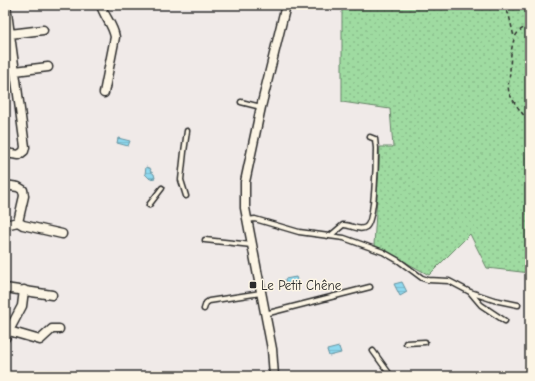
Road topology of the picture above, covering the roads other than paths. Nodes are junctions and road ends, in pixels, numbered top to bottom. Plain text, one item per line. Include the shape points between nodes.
1 (6, 5) edge
2 (101, 5) edge
3 (286, 5) edge
4 (43, 30) dead end
5 (10, 34) junction
6 (8, 44) edge
7 (48, 67) dead end
8 (15, 72) junction
9 (104, 93) dead end
10 (241, 102) dead end
11 (261, 107) junction
12 (187, 131) dead end
13 (370, 137) dead end
14 (5, 153) edge
15 (5, 185) edge
16 (162, 188) dead end
17 (186, 196) dead end
18 (149, 205) dead end
19 (247, 220) junction
20 (18, 222) junction
21 (5, 225) edge
22 (62, 234) dead end
23 (330, 236) junction
24 (205, 240) dead end
25 (252, 245) junction
26 (370, 287) dead end
27 (5, 288) edge
28 (24, 290) junction
29 (470, 292) junction
30 (261, 293) junction
31 (52, 295) dead end
32 (518, 305) dead end
33 (204, 309) dead end
34 (265, 314) junction
35 (505, 321) dead end
36 (59, 329) dead end
37 (7, 335) edge
38 (425, 342) dead end
39 (406, 343) dead end
40 (373, 351) dead end
41 (274, 376) edge
42 (391, 376) edge

1 - 5 street
2 - 9 street via 115,37
3 - 11 street
4 - 5 street
5 - 6 street
6 - 8 street
7 - 8 street
8 - 14 street via 25,147 19,155
10 - 11 lane
11 - 19 street via 245,182
12 - 17 lane via 181,180
13 - 23 lane via 375,139 376,148 373,208 369,224 361,229 342,224
15 - 20 street via 22,190 24,196
16 - 18 lane
19 - 23 lane via 254,219 299,232
19 - 25 street
20 - 21 street
20 - 22 street
23 - 29 lane via 344,238 383,252 422,278 449,281
24 - 25 lane
25 - 30 street
26 - 34 lane
27 - 28 street
28 - 31 street
28 - 37 street via 22,306
29 - 32 lane
29 - 35 lane via 481,305
30 - 33 lane via 209,301 206,302
30 - 34 street
34 - 41 street
36 - 37 street via 52,329 40,340
38 - 39 lane
40 - 42 lane

